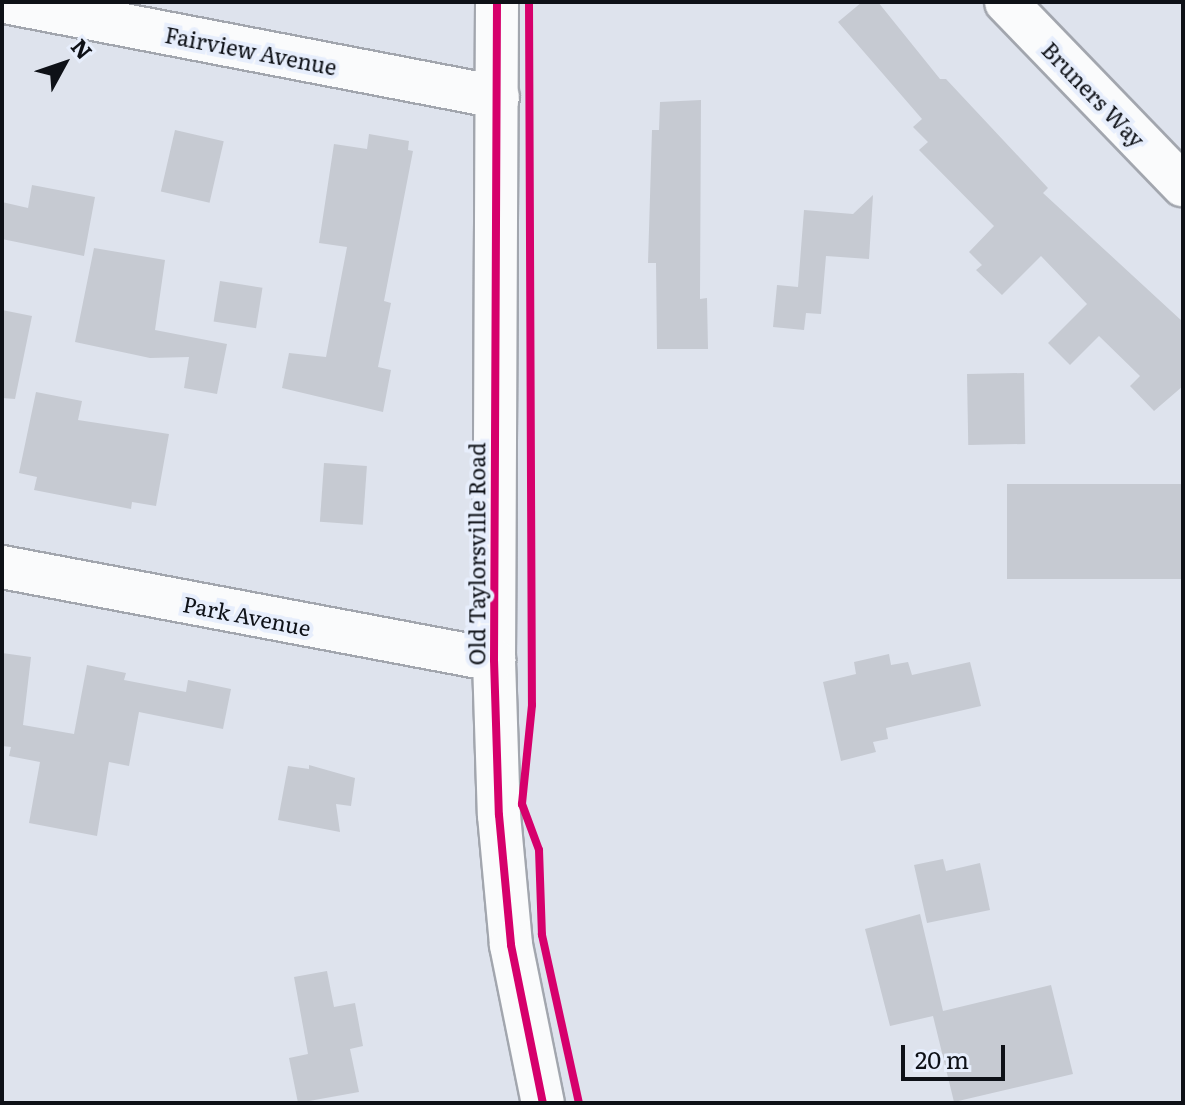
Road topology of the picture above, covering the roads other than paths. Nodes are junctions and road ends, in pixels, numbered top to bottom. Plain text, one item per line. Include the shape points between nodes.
1 (5, 2) edge
2 (497, 2) edge
3 (1006, 2) edge
4 (498, 97) junction
5 (1183, 185) edge
6 (2, 567) edge
7 (494, 660) junction
8 (543, 1103) edge

1 - 4 street, Fairview Avenue
2 - 4 street, Old Taylorsville Road
3 - 5 street, Bruners Way
4 - 7 street, Old Taylorsville Road
6 - 7 street, Park Avenue
7 - 8 street, Old Taylorsville Road via 511,945

